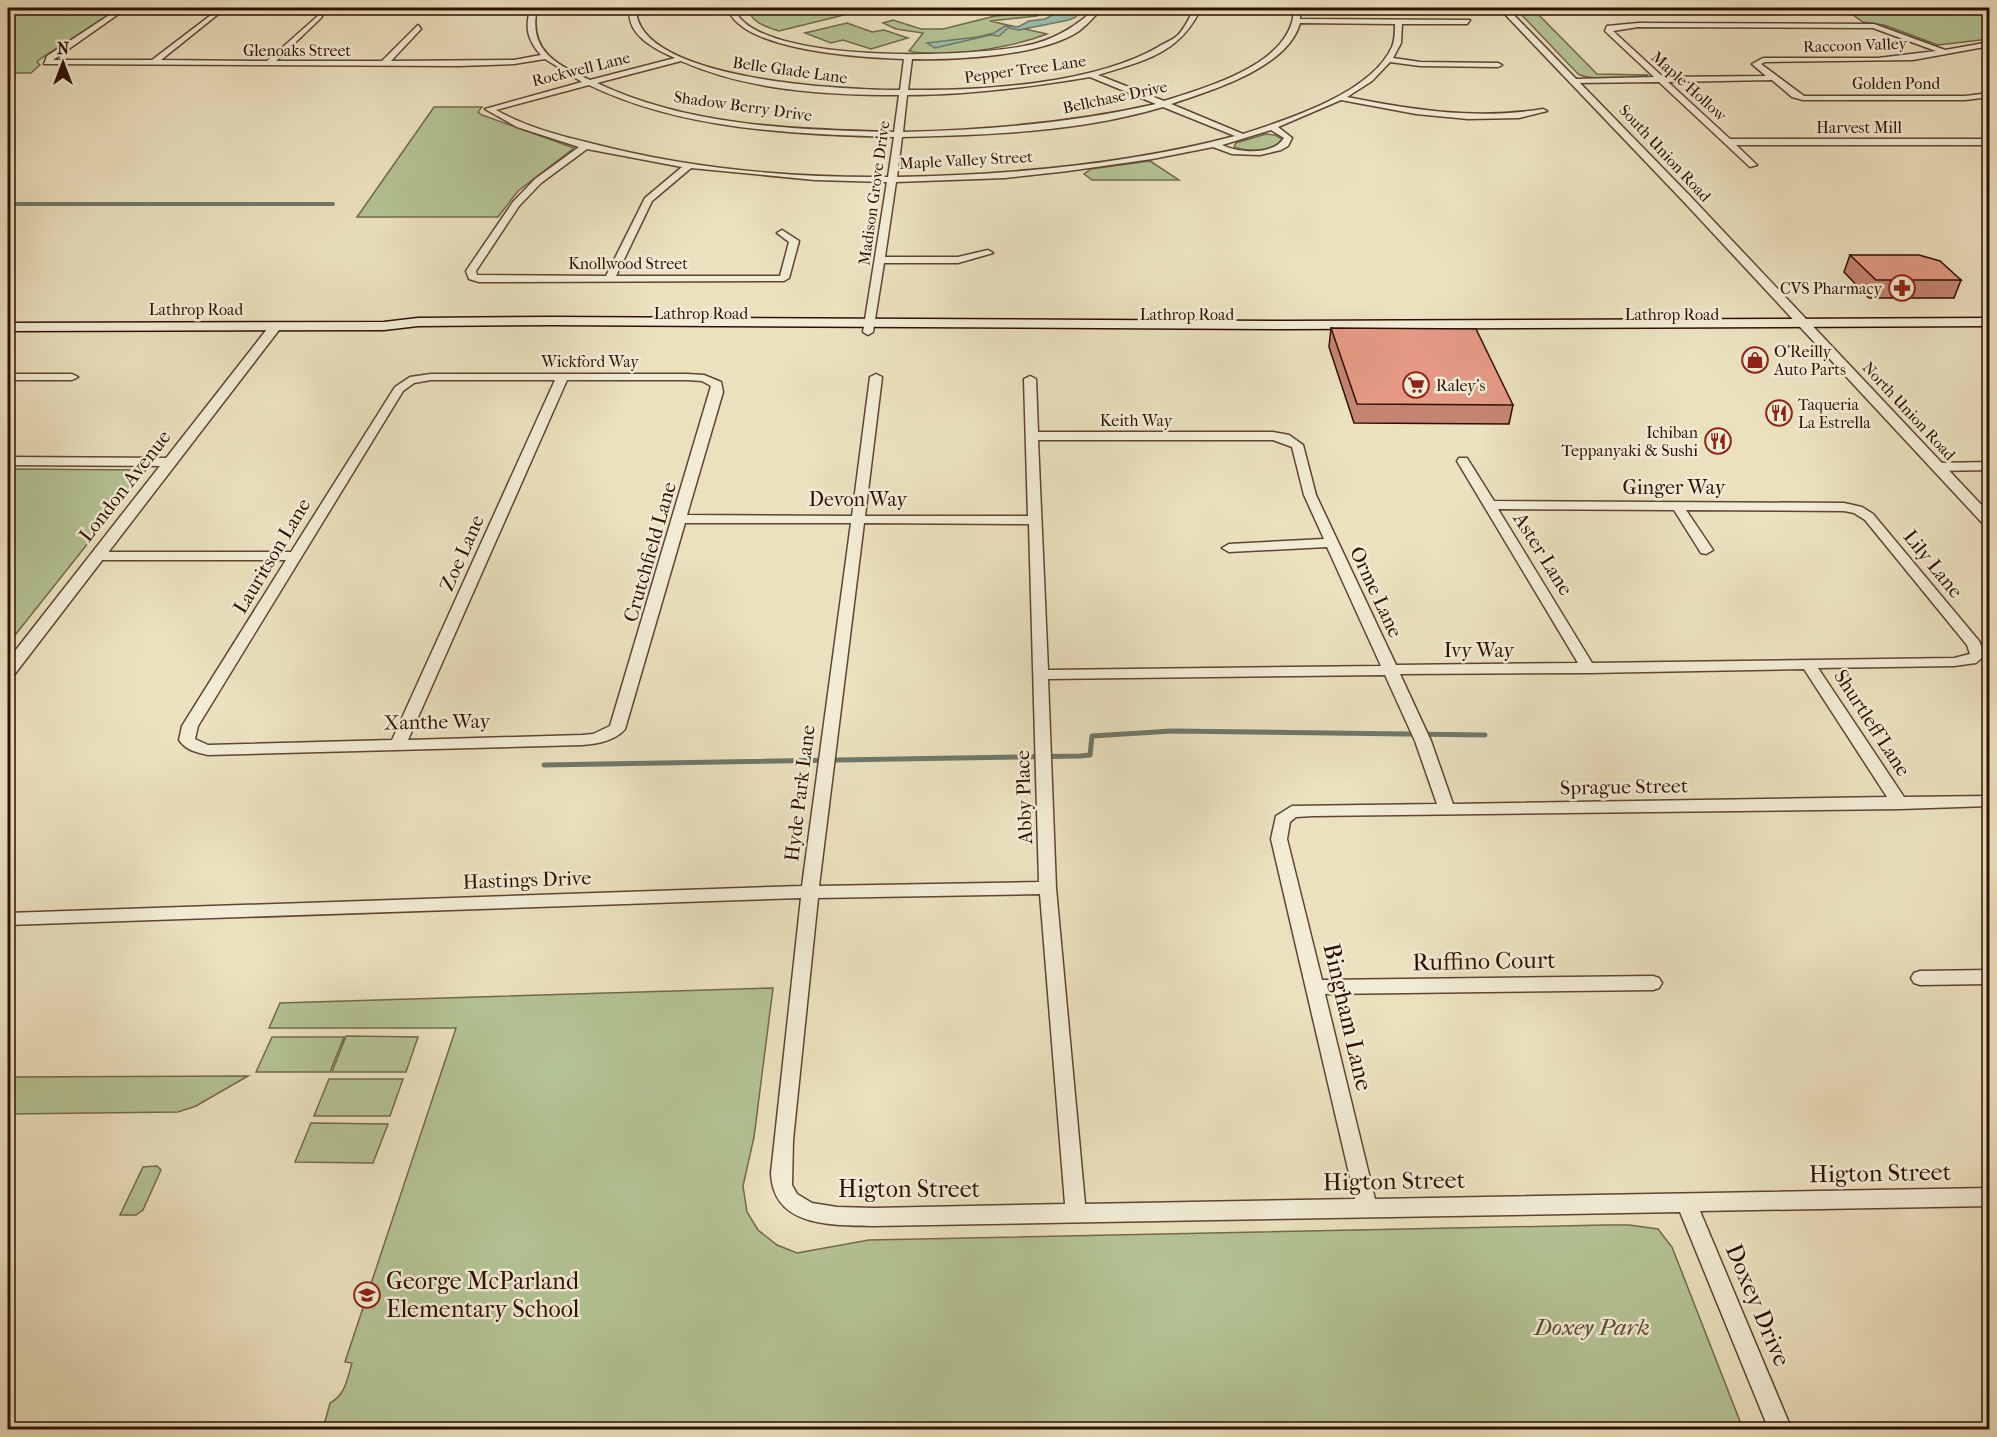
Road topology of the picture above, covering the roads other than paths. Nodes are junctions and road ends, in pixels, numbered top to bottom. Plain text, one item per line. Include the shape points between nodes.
1 (124, 8) edge
2 (534, 8) edge
3 (633, 8) edge
4 (731, 8) edge
5 (1099, 8) edge
6 (1198, 8) edge
7 (1297, 8) edge
8 (1503, 8) edge
9 (215, 14) dead end
10 (320, 16) dead end
11 (1296, 21) junction
12 (1399, 21) junction
13 (1467, 22) dead end
14 (417, 27) dead end
15 (1989, 44) edge
16 (1942, 51) junction
17 (546, 57) junction
18 (908, 58) junction
19 (681, 59) junction
20 (1388, 60) junction
21 (153, 63) junction
22 (268, 64) junction
23 (384, 64) junction
24 (1498, 65) dead end
25 (1090, 74) junction
26 (1774, 78) junction
27 (1660, 80) junction
28 (1576, 81) junction
29 (589, 83) junction
30 (902, 94) junction
31 (1989, 95) edge
32 (1341, 99) junction
33 (1164, 103) junction
34 (489, 108) joint
35 (1543, 111) dead end
36 (1273, 128) junction
37 (897, 134) junction
38 (1244, 137) junction
39 (1989, 141) edge
40 (1729, 142) junction
41 (587, 145) junction
42 (1216, 145) junction
43 (690, 165) junction
44 (1753, 165) dead end
45 (893, 179) junction
46 (782, 233) dead end
47 (988, 253) dead end
48 (880, 260) junction
49 (610, 278) junction
50 (1989, 322) edge
51 (8, 327) edge
52 (275, 327) junction
53 (869, 327) junction
54 (1806, 327) junction
55 (1989, 331) edge
56 (8, 377) edge
57 (72, 377) dead end
58 (468, 377) joint
59 (876, 377) dead end
60 (562, 378) junction
61 (1030, 379) dead end
62 (712, 380) joint
63 (1032, 436) junction
64 (1239, 436) joint
65 (8, 461) edge
66 (1463, 461) dead end
67 (169, 462) junction
68 (1989, 466) edge
69 (1936, 467) junction
70 (1489, 505) junction
71 (1678, 507) junction
72 (1858, 510) joint
73 (680, 519) junction
74 (858, 519) junction
75 (1035, 520) junction
76 (1989, 523) edge
77 (1332, 543) junction
78 (1229, 548) dead end
79 (1706, 550) dead end
80 (98, 556) junction
81 (294, 556) junction
82 (1917, 663) joint
83 (1809, 664) junction
84 (1589, 669) junction
85 (1391, 670) junction
86 (8, 671) edge
87 (1041, 675) junction
88 (612, 733) joint
89 (398, 744) junction
90 (261, 747) joint
91 (1989, 801) edge
92 (1900, 804) junction
93 (1447, 810) junction
94 (1279, 839) joint
95 (1048, 888) junction
96 (810, 892) junction
97 (8, 919) edge
98 (1989, 977) edge
99 (1920, 978) dead end
100 (1653, 983) dead end
101 (1315, 987) junction
102 (1989, 1197) edge
103 (1686, 1202) junction
104 (1367, 1207) junction
105 (801, 1209) joint
106 (1076, 1213) junction
107 (1781, 1430) edge

1 - 21 street, Glenoaks Street via 47,62
2 - 17 street, Shadow Berry Drive via 529,31
3 - 19 street, Belle Glade Lane via 638,31
4 - 18 street via 736,19 751,30 790,45 829,53
5 - 18 street via 1080,27 1034,44 973,55
6 - 25 street, Pepper Tree Lane via 1191,26 1171,43 1135,60
7 - 11 street, Bellchase Drive
8 - 28 street, South Union Road
9 - 21 street
10 - 22 street
11 - 12 street
11 - 33 street, Bellchase Drive via 1285,46 1247,73
12 - 13 street
12 - 20 street via 1397,44
14 - 23 street
15 - 16 street, Raccoon Valley
16 - 26 street, Raccoon Valley via 1913,58 1757,62
16 - 27 street, Maple Hollow via 1874,27 1610,28
17 - 23 street, Glenoaks Street via 493,63
17 - 29 street, Shadow Berry Drive
18 - 30 street, Madison Grove Drive
19 - 29 street, Rockwell Lane
19 - 30 street, Belle Glade Lane via 779,85
20 - 24 street
20 - 32 street, Maple Valley Street
21 - 22 street, Glenoaks Street
22 - 23 street, Glenoaks Street
25 - 30 street, Pepper Tree Lane via 1009,88
25 - 33 street
26 - 27 street
26 - 31 street, Golden Pond via 1803,98
27 - 28 street
27 - 40 street, Maple Hollow
28 - 54 street, South Union Road
29 - 34 street, Rockwell Lane
29 - 37 street, Shadow Berry Drive via 632,101 722,121 833,133
30 - 37 street, Madison Grove Drive
32 - 35 street via 1438,114 1518,115
32 - 36 street, Maple Valley Street
33 - 37 street, Bellchase Drive via 1050,125
33 - 38 street
34 - 41 street, Maple Valley Street via 500,116
36 - 38 street, Maple Valley Street
36 - 42 street via 1288,138 1277,148 1249,153
37 - 45 street, Madison Grove Drive
38 - 42 street, Maple Valley Street
39 - 40 street, Harvest Mill
40 - 44 street, Maple Hollow
41 - 43 street, Maple Valley Street
41 - 49 street, Knollwood Street via 538,181 516,204 471,271 473,277
42 - 45 street, Maple Valley Street via 1024,174
43 - 45 street, Maple Valley Street via 805,177
43 - 49 street via 648,200
45 - 48 street, Madison Grove Drive
46 - 49 street, Knollwood Street via 794,241 784,278
47 - 48 street via 958,260
48 - 53 street, Madison Grove Drive
50 - 54 main road, Lathrop Road
51 - 52 main road, Lathrop Road
52 - 53 main road, Lathrop Road via 384,326 414,330
52 - 67 street, London Avenue
53 - 54 main road, Lathrop Road
54 - 55 main road, Lathrop Road
54 - 69 street, North Union Road
56 - 57 street
58 - 60 street, Wickford Way
58 - 81 street, Lauritson Lane via 431,377 405,383
59 - 74 street, Hyde Park Lane
60 - 62 street, Wickford Way
60 - 89 street, Zoe Lane
61 - 63 street, Abby Place
62 - 73 street, Crutchfield Lane via 717,384 717,392
63 - 64 street, Keith Way
63 - 75 street, Abby Place
64 - 77 street, Orme Lane via 1285,438 1297,445 1310,495
65 - 67 street
66 - 70 street, Aster Lane
67 - 80 street, London Avenue
68 - 69 street
69 - 76 street, North Union Road
70 - 71 street, Ginger Way
70 - 84 street, Aster Lane
71 - 72 street, Ginger Way
71 - 79 street
72 - 82 street, Lily Lane via 1876,526 1974,644 1978,655 1971,660
73 - 74 street, Devon Way
73 - 88 street, Crutchfield Lane via 623,714
74 - 75 street, Devon Way
74 - 96 street, Hyde Park Lane
75 - 87 street, Abby Place
77 - 78 street
77 - 85 street, Orme Lane
80 - 81 street
80 - 86 street, London Avenue
81 - 90 street, Lauritson Lane via 186,735 193,746 208,750
82 - 83 street, Ivy Way
83 - 84 street, Ivy Way
83 - 92 street, Shurtleff Lane
84 - 85 street, Ivy Way
85 - 87 street, Ivy Way
85 - 93 street, Orme Lane via 1423,741
87 - 95 street, Abby Place
88 - 89 street, Xanthe Way via 582,740
89 - 90 street, Xanthe Way
91 - 92 street, Sprague Street
92 - 93 street, Sprague Street
93 - 94 street, Sprague Street via 1292,813 1282,820
94 - 101 street, Bingham Lane
95 - 96 street, Hastings Drive
95 - 106 street, Abby Place
96 - 97 street, Hastings Drive
96 - 105 street, Hyde Park Lane via 783,1140 784,1192
98 - 99 street
100 - 101 street, Ruffino Court
101 - 104 street, Bingham Lane
102 - 103 street, Higton Street
103 - 104 street, Higton Street
103 - 107 street, Doxey Drive
104 - 106 street, Higton Street
105 - 106 street, Higton Street via 818,1215 873,1217

